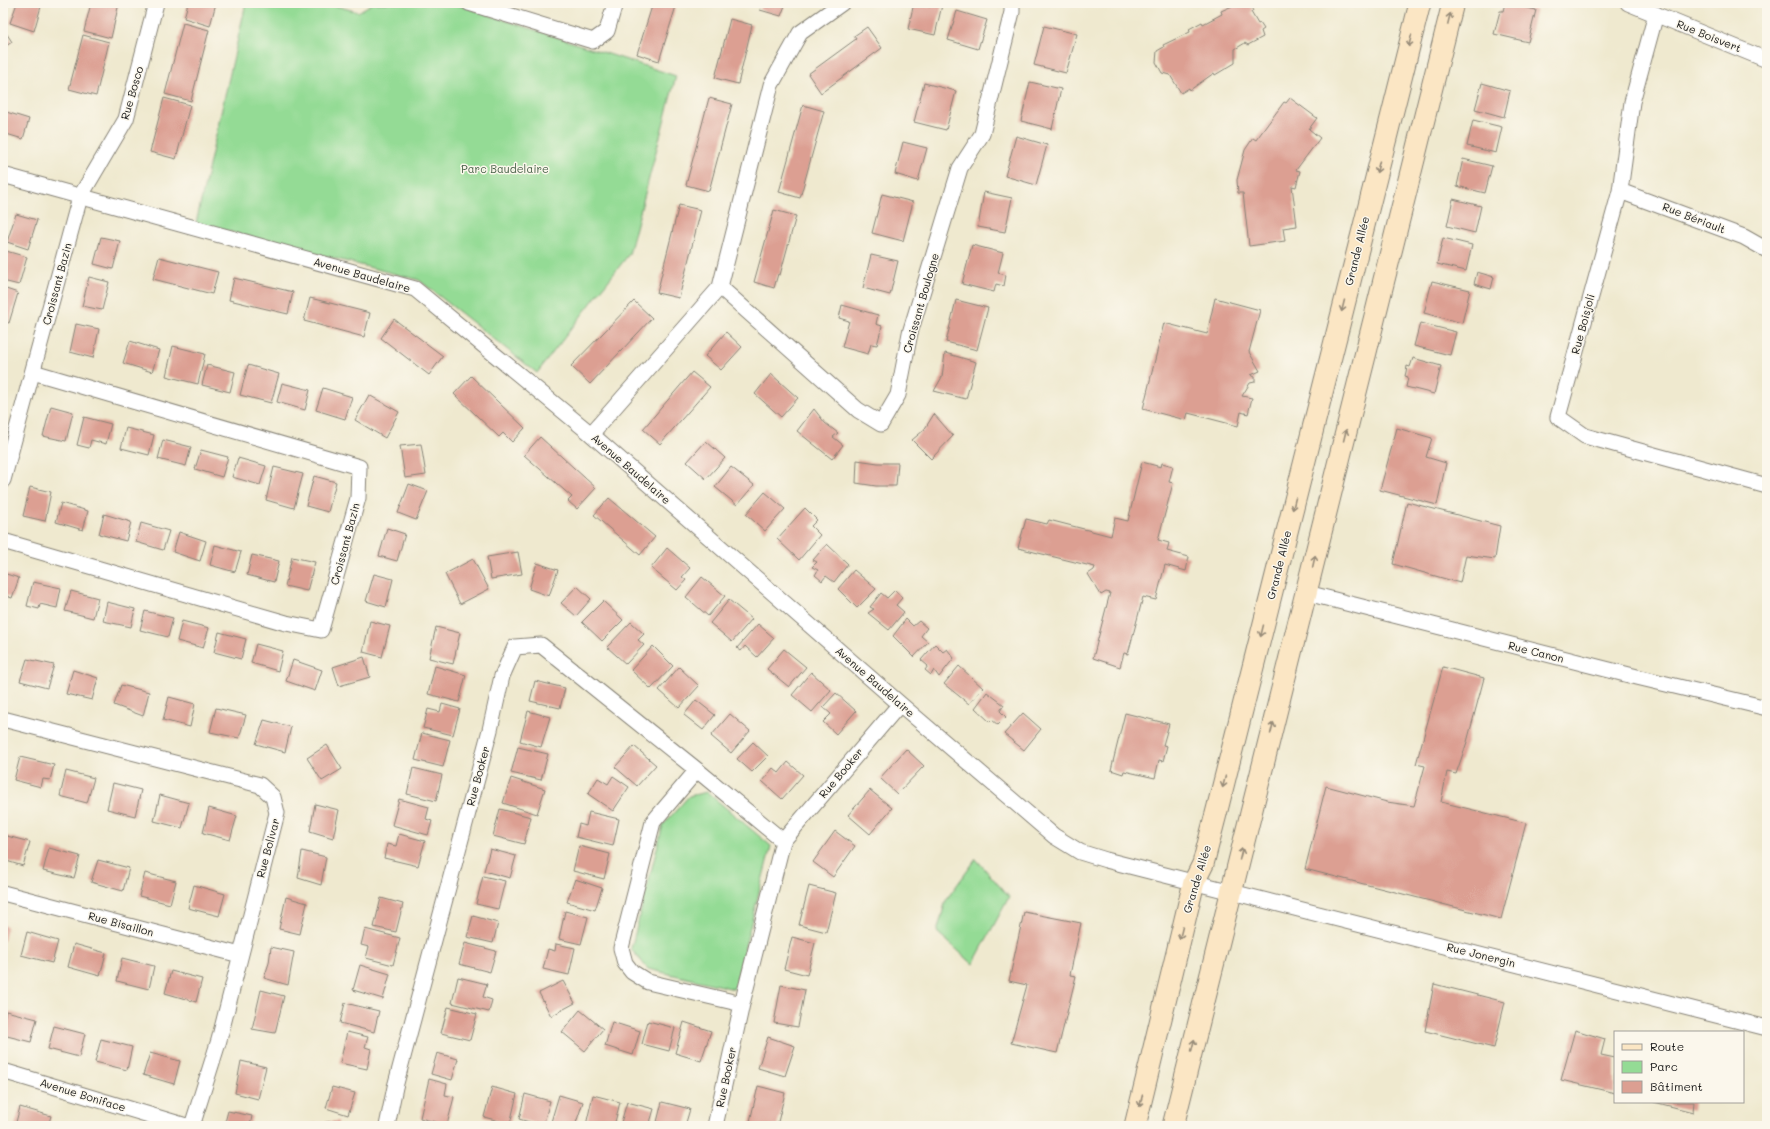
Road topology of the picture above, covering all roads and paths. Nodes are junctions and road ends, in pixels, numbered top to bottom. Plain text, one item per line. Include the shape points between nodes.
1 (156, 3) edge
2 (469, 3) edge
3 (615, 3) edge
4 (842, 3) edge
5 (1012, 3) edge
6 (1420, 3) edge
7 (1453, 3) edge
8 (1628, 3) edge
9 (1656, 14) junction
10 (1767, 60) edge
11 (3, 175) edge
12 (1620, 191) junction
13 (80, 196) junction
14 (1767, 250) edge
15 (720, 287) junction
16 (33, 372) junction
17 (591, 434) junction
18 (3, 480) edge
19 (1767, 486) edge
20 (3, 541) edge
21 (1306, 593) junction
22 (900, 704) junction
23 (1767, 708) edge
24 (3, 719) edge
25 (697, 770) junction
26 (783, 842) junction
27 (1194, 882) junction
28 (1231, 892) junction
29 (3, 893) edge
30 (240, 955) junction
31 (742, 1004) junction
32 (1767, 1028) edge
33 (3, 1071) edge
34 (186, 1126) edge
35 (192, 1126) edge
36 (387, 1126) edge
37 (715, 1126) edge
38 (1135, 1126) edge
39 (1173, 1126) edge

1 - 13 street, Rue Bosco via 126,119
2 - 3 street via 593,41 607,32
4 - 15 street via 800,33 770,85
5 - 15 street, Croissant Boulogne via 1012,12 982,134 960,168 910,333 898,395 881,424 858,410
6 -> 27 main road, Grande Allée via 1219,803 1203,864
21 -> 7 main road
8 - 9 street, Rue Boisvert
9 - 10 street, Rue Boisvert
9 - 12 street, Rue Boisjoli via 1632,102
11 - 13 street, Avenue Baudelaire
12 - 14 street, Rue Bériault via 1744,238
12 - 19 street, Rue Boisjoli via 1558,417 1584,436
13 - 16 street, Croissant Bazin
13 - 17 street, Avenue Baudelaire via 415,289
15 - 17 street
16 - 18 street, Croissant Bazin
16 - 20 street, Croissant Bazin via 359,467 358,498 321,630 286,623
17 - 22 street, Avenue Baudelaire
21 - 23 street, Rue Canon
28 -> 21 main road
22 - 26 street, Rue Booker
22 - 27 street, Avenue Baudelaire via 1066,845 1089,855
24 - 30 street, Rue Bolivar via 260,785 272,797 278,813
25 - 26 street, Rue Booker
25 - 31 street via 653,822 621,948 625,963 632,972 648,982
25 - 36 street, Rue Booker via 541,645 515,647 502,676
26 - 31 street, Rue Booker
27 - 28 street, Rue Jonergin
27 -> 38 main road, Grande Allée
28 - 32 street, Rue Jonergin
39 -> 28 main road
29 - 30 street, Rue Bisaillon
30 - 35 street, Rue Bolivar via 219,1040
31 - 37 street, Rue Booker
33 - 34 street, Avenue Boniface

